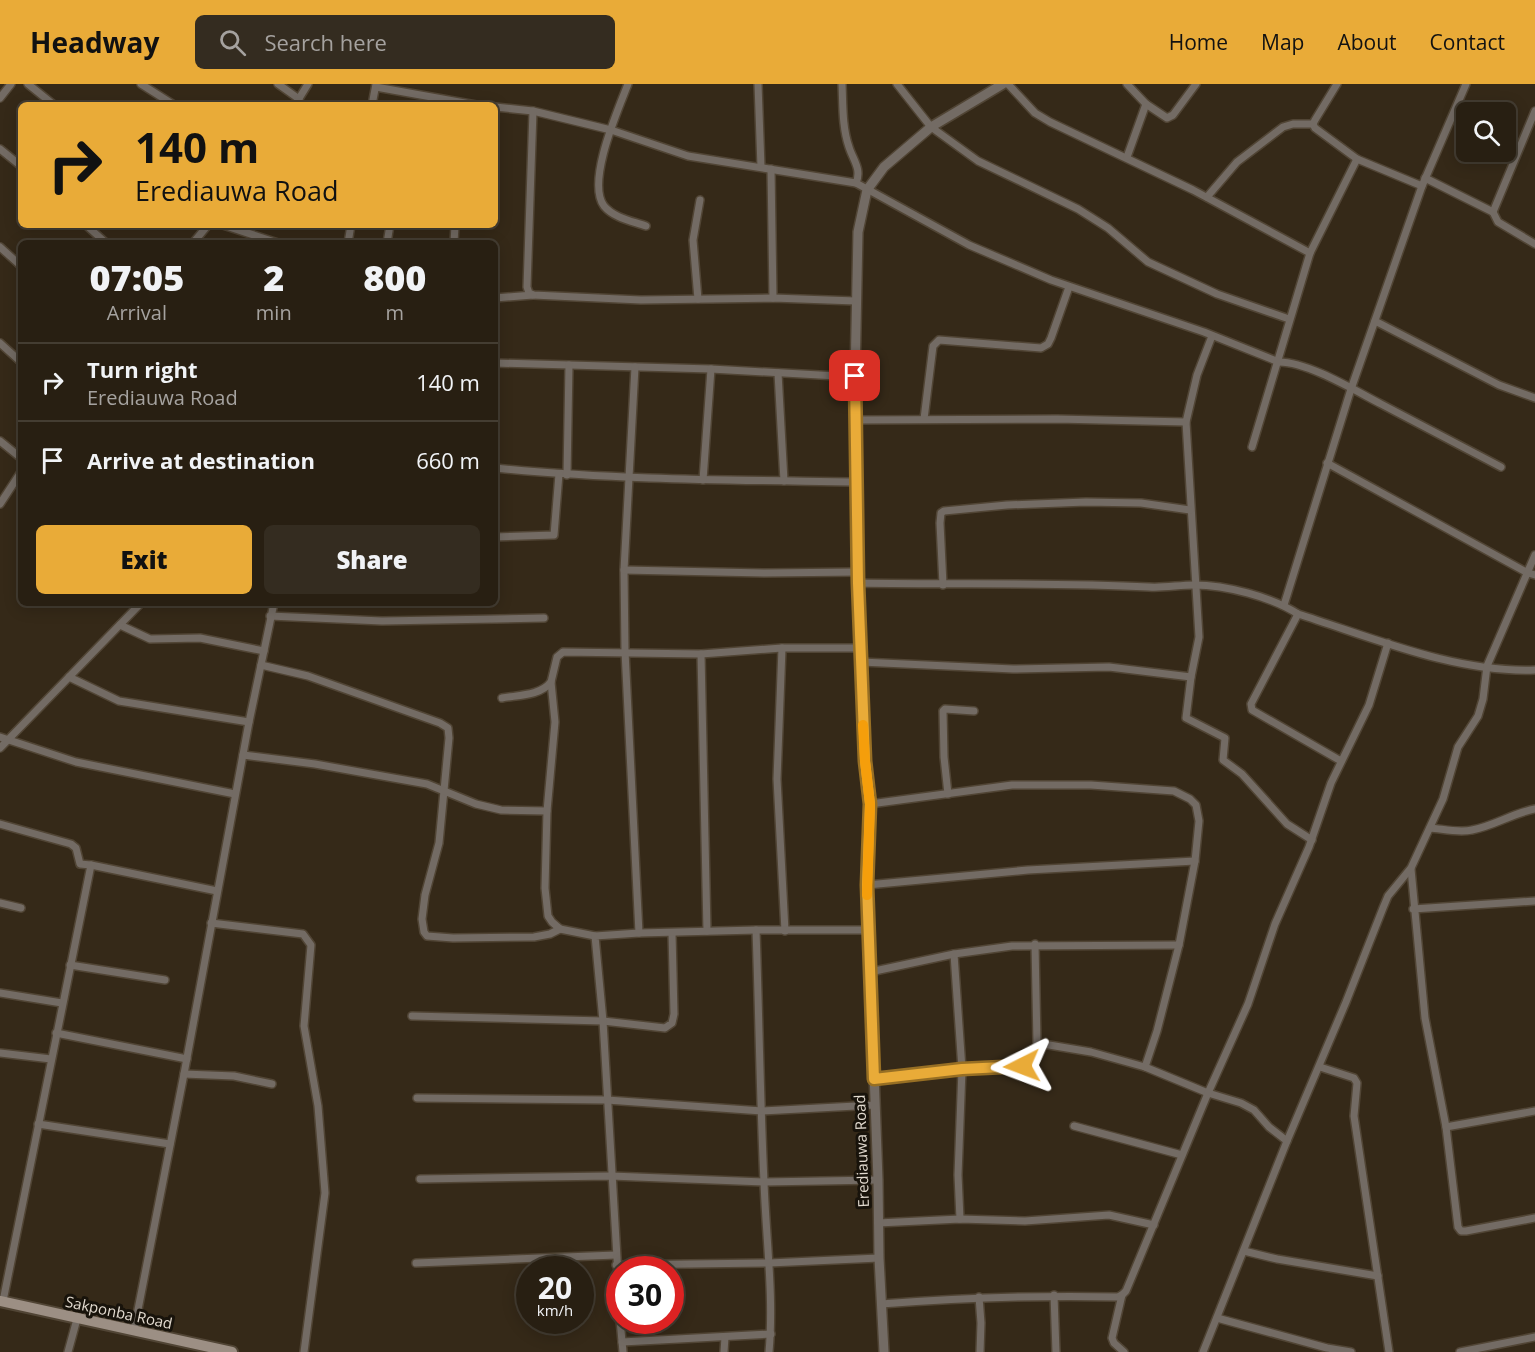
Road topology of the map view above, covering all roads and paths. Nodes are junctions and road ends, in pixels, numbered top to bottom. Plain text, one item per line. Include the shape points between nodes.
1 (11, 84) edge
2 (28, 84) edge
3 (141, 84) edge
4 (278, 84) edge
5 (308, 84) edge
6 (628, 84) edge
7 (758, 84) edge
8 (842, 84) edge
9 (897, 84) edge
10 (1003, 84) edge
11 (1008, 84) edge
12 (1127, 84) edge
13 (1196, 84) edge
14 (1337, 84) edge
15 (1466, 84) edge
16 (376, 85) edge
17 (990, 86) edge
18 (0, 98) edge
19 (50, 102) edge
20 (169, 102) edge
21 (297, 102) edge
22 (373, 102) edge
23 (450, 102) edge
24 (1146, 104) junction
25 (498, 107) edge
26 (532, 111) junction
27 (1535, 111) edge
28 (1313, 124) junction
29 (931, 127) junction
30 (611, 130) junction
31 (0, 149) edge
32 (1127, 158) junction
33 (1357, 159) junction
34 (18, 164) edge
35 (761, 167) junction
36 (771, 169) junction
37 (1425, 178) junction
38 (856, 183) junction
39 (1422, 186) junction
40 (867, 190) junction
41 (1207, 197) junction
42 (700, 200) dead end
43 (1493, 212) junction
44 (646, 226) dead end
45 (90, 228) edge
46 (206, 228) edge
47 (232, 228) edge
48 (103, 240) edge
49 (196, 240) edge
50 (266, 240) edge
51 (1535, 244) edge
52 (0, 248) edge
53 (1310, 253) junction
54 (18, 263) edge
55 (1069, 286) junction
56 (533, 295) junction
57 (498, 298) edge
58 (773, 298) junction
59 (698, 299) junction
60 (856, 301) junction
61 (1289, 319) junction
62 (1375, 321) junction
63 (1212, 336) junction
64 (0, 343) edge
65 (18, 359) edge
66 (1279, 362) junction
67 (498, 363) edge
68 (569, 365) junction
69 (635, 367) junction
70 (711, 369) junction
71 (778, 373) junction
72 (855, 376) junction
73 (1351, 389) junction
74 (1535, 398) edge
75 (924, 419) junction
76 (855, 420) junction
77 (1185, 422) junction
78 (0, 441) edge
79 (1252, 447) dead end
80 (18, 456) edge
81 (1327, 463) junction
82 (1501, 467) dead end
83 (498, 468) edge
84 (563, 475) junction
85 (18, 477) edge
86 (629, 477) junction
87 (703, 480) junction
88 (784, 481) junction
89 (856, 482) junction
90 (0, 504) edge
91 (1190, 510) junction
92 (498, 537) edge
93 (1535, 555) edge
94 (624, 570) junction
95 (858, 572) junction
96 (1532, 574) edge
97 (858, 583) junction
98 (943, 585) junction
99 (1197, 585) junction
100 (1284, 604) junction
101 (138, 606) edge
102 (273, 606) edge
103 (1298, 614) junction
104 (270, 616) junction
105 (544, 618) dead end
106 (120, 625) junction
107 (1388, 643) junction
108 (782, 648) junction
109 (861, 648) junction
110 (264, 651) junction
111 (625, 651) junction
112 (701, 654) junction
113 (861, 662) junction
114 (261, 665) junction
115 (1487, 666) junction
116 (1535, 670) edge
117 (69, 677) junction
118 (1191, 677) junction
119 (551, 682) junction
120 (502, 698) dead end
121 (974, 711) dead end
122 (249, 722) junction
123 (3, 739) edge
124 (0, 748) edge
125 (243, 755) junction
126 (1341, 761) junction
127 (444, 791) junction
128 (236, 794) junction
129 (948, 794) junction
130 (870, 804) junction
131 (1535, 809) edge
132 (548, 811) junction
133 (0, 824) edge
134 (1430, 828) junction
135 (1312, 840) junction
136 (1195, 861) junction
137 (91, 865) junction
138 (1411, 868) junction
139 (867, 885) junction
140 (217, 891) junction
141 (1535, 901) edge
142 (0, 903) edge
143 (21, 908) dead end
144 (1413, 909) junction
145 (211, 923) junction
146 (560, 928) junction
147 (756, 930) junction
148 (868, 930) junction
149 (707, 931) junction
150 (785, 931) junction
151 (639, 933) junction
152 (672, 933) junction
153 (594, 936) junction
154 (1035, 944) junction
155 (1179, 945) junction
156 (954, 954) junction
157 (70, 965) junction
158 (870, 972) junction
159 (165, 980) dead end
160 (0, 993) edge
161 (62, 1003) junction
162 (412, 1016) dead end
163 (603, 1021) junction
164 (56, 1033) junction
165 (1037, 1043) junction
166 (0, 1053) edge
167 (51, 1059) junction
168 (187, 1059) junction
169 (1145, 1067) junction
170 (1320, 1067) junction
171 (962, 1069) junction
172 (184, 1074) junction
173 (874, 1079) junction
174 (272, 1084) dead end
175 (1208, 1093) junction
176 (417, 1098) dead end
177 (607, 1100) junction
178 (875, 1106) junction
179 (762, 1111) junction
180 (1535, 1111) edge
181 (38, 1124) junction
182 (1074, 1126) dead end
183 (1446, 1127) junction
184 (1287, 1141) junction
185 (170, 1144) junction
186 (1182, 1155) junction
187 (611, 1176) junction
188 (420, 1179) dead end
189 (878, 1180) junction
190 (764, 1182) junction
191 (1535, 1218) edge
192 (960, 1219) junction
193 (878, 1223) junction
194 (1154, 1225) junction
195 (1244, 1251) junction
196 (616, 1255) joint
197 (879, 1258) junction
198 (416, 1263) dead end
199 (769, 1263) junction
200 (684, 1264) edge
201 (1377, 1276) junction
202 (1054, 1295) junction
203 (1122, 1295) junction
204 (979, 1297) junction
205 (2, 1301) edge
206 (881, 1304) junction
207 (1217, 1318) junction
208 (77, 1319) junction
209 (134, 1330) junction
210 (621, 1334) edge
211 (771, 1334) junction
212 (725, 1336) junction
213 (1535, 1337) edge
214 (622, 1342) junction
215 (68, 1352) edge
216 (232, 1352) edge
217 (304, 1352) edge
218 (623, 1352) edge
219 (724, 1352) edge
220 (770, 1352) edge
221 (884, 1352) edge
222 (980, 1352) edge
223 (1056, 1352) edge
224 (1124, 1352) edge
225 (1203, 1352) edge
226 (1351, 1352) edge
227 (1389, 1352) edge
228 (1460, 1352) edge

1 - 18 street
2 - 19 street
3 - 20 street
4 - 21 street
5 - 21 street
6 - 30 street
7 - 35 street
8 - 38 street via 844,124 858,168
9 - 29 street
10 - 17 street, Erediauwa Road
11 - 32 street via 1035,113
12 - 24 street
13 - 24 street via 1170,117
14 - 28 street
15 - 37 street
16 - 22 street
16 - 23 street
17 - 29 street, Erediauwa Road
24 - 32 street
25 - 26 street
26 - 30 street
26 - 56 street via 526,287
27 - 43 street
28 - 33 street
28 - 41 street via 1283,127 1237,162
29 - 40 street, Erediauwa Road via 885,167
29 - 61 street via 978,161 1078,209 1148,262 1217,294
30 - 35 street via 688,156
30 - 44 street via 600,168 599,195 615,215
31 - 34 street
32 - 41 street
33 - 39 street
33 - 53 street
35 - 36 street
36 - 38 street
36 - 58 street
37 - 39 street
37 - 43 street
38 - 40 street
39 - 62 street
40 - 55 street via 969,244
40 - 60 street, Erediauwa Road via 858,232
41 - 53 street
42 - 59 street via 693,240
43 - 51 street via 1497,222
45 - 48 street
46 - 49 street
47 - 50 street
52 - 54 street
53 - 61 street
55 - 63 street
55 - 75 street via 1051,338 1041,348 939,340 933,346
56 - 57 street
56 - 59 street
58 - 59 street
58 - 60 street
60 - 72 street, Erediauwa Road
61 - 66 street
62 - 73 street
62 - 74 street via 1499,385
63 - 66 street
63 - 77 street
64 - 65 street
66 - 73 street via 1305,367
66 - 79 street
67 - 68 street
68 - 69 street
68 - 84 street
69 - 70 street
69 - 86 street
70 - 71 street
70 - 87 street
71 - 72 street
71 - 88 street
72 - 76 street, Erediauwa Road
73 - 81 street
73 - 82 street
75 - 76 street
75 - 77 street
76 - 89 street, Erediauwa Road
77 - 91 street
78 - 80 street
81 - 96 street
81 - 100 street
83 - 84 street
84 - 86 street
84 - 92 street via 554,535
85 - 90 street
86 - 87 street
86 - 94 street
87 - 88 street
88 - 89 street
89 - 95 street, Erediauwa Road
91 - 98 street via 1141,503 1086,502 944,511 940,523
91 - 99 street
93 - 96 street
94 - 95 street
94 - 111 street
95 - 97 street, Erediauwa Road
96 - 115 street
97 - 98 street
97 - 109 street, Erediauwa Road
98 - 99 street
99 - 100 street via 1247,592
99 - 118 street via 1199,637
100 - 103 street
101 - 106 street
102 - 104 street
103 - 107 street
103 - 126 street via 1251,704 1252,710
104 - 105 street via 382,621
104 - 110 street
106 - 110 street via 150,639 200,638
106 - 117 street
107 - 115 street via 1443,659
107 - 126 street via 1369,705
108 - 109 street
108 - 112 street
108 - 150 street via 777,779
109 - 113 street, Erediauwa Road
110 - 114 street
111 - 112 street
111 - 119 street via 563,652 557,657
111 - 151 street
112 - 149 street
113 - 118 street via 1013,669 1109,667
113 - 130 street, Erediauwa Road
114 - 122 street
114 - 127 street via 308,676 448,728
115 - 116 street via 1505,671
115 - 134 street via 1479,716 1458,747
117 - 122 street via 119,701
117 - 123 street
118 - 135 street via 1186,718 1225,738 1223,760 1242,774 1287,824
119 - 120 street via 538,692
119 - 132 street via 555,722
121 - 129 street via 943,711
122 - 125 street
123 - 124 street
123 - 128 street via 76,762
125 - 127 street via 427,784
125 - 128 street
126 - 135 street
127 - 132 street via 501,810
127 - 146 street via 439,843 422,919 424,932 428,936 453,938 534,937
128 - 140 street
129 - 130 street
129 - 136 street via 1012,785 1174,791 1196,805 1199,820
130 - 139 street, Erediauwa Road
131 - 134 street via 1475,830
132 - 146 street via 545,888 548,916
133 - 137 street via 70,844 76,848 80,864
134 - 138 street
135 - 175 street via 1275,924 1248,1004
136 - 139 street via 1029,870
136 - 155 street
137 - 140 street
137 - 157 street
138 - 144 street
138 - 170 street via 1388,896
139 - 148 street, Erediauwa Road
140 - 145 street
141 - 144 street
142 - 143 street
144 - 183 street via 1425,1018
145 - 168 street
145 - 217 street via 303,934 311,945 304,1026 318,1107 326,1193
146 - 153 street
147 - 149 street
147 - 150 street
147 - 179 street
148 - 150 street
148 - 158 street, Erediauwa Road
149 - 152 street
151 - 152 street
151 - 153 street
152 - 163 street via 672,1023 665,1028
153 - 163 street
154 - 155 street
154 - 156 street
154 - 165 street
155 - 169 street
156 - 158 street
156 - 171 street
157 - 159 street
157 - 161 street
158 - 173 street, Erediauwa Road
160 - 161 street
161 - 164 street
162 - 163 street
163 - 177 street
164 - 167 street
164 - 168 street
165 - 169 street
165 - 171 street via 1032,1064
166 - 167 street
167 - 181 street
168 - 172 street
169 - 175 street
170 - 184 street
170 - 201 street via 1354,1078 1357,1083 1354,1116
171 - 173 street
171 - 192 street
172 - 174 street via 234,1076
172 - 185 street
173 - 178 street, Erediauwa Road
175 - 184 street via 1254,1110
175 - 186 street
176 - 177 street
177 - 179 street
177 - 187 street
178 - 179 street
178 - 189 street, Erediauwa Road
179 - 190 street
180 - 183 street
181 - 185 street
181 - 205 street
182 - 186 street
183 - 191 street via 1461,1231
184 - 195 street
185 - 209 street
186 - 194 street
187 - 188 street
187 - 190 street
187 - 196 street
189 - 190 street
189 - 193 street, Erediauwa Road
190 - 199 street
192 - 193 street
192 - 194 street via 1025,1221 1110,1215
193 - 197 street, Erediauwa Road
194 - 203 street
195 - 201 street
195 - 207 street
196 - 198 street
197 - 199 street
197 - 206 street, Erediauwa Road
199 - 200 street
199 - 211 street
201 - 227 street
202 - 203 street
202 - 204 street
202 - 223 street
203 - 224 street via 1112,1338
204 - 206 street
204 - 222 street
205 - 208 main road, Sakponba Road
206 - 221 street, Erediauwa Road
207 - 225 street
207 - 226 street
208 - 209 main road, Sakponba Road
208 - 215 street
209 - 216 main road, Sakponba Road
210 - 214 street
211 - 212 street
211 - 220 street
212 - 214 street
212 - 219 street
213 - 228 street
214 - 218 street

